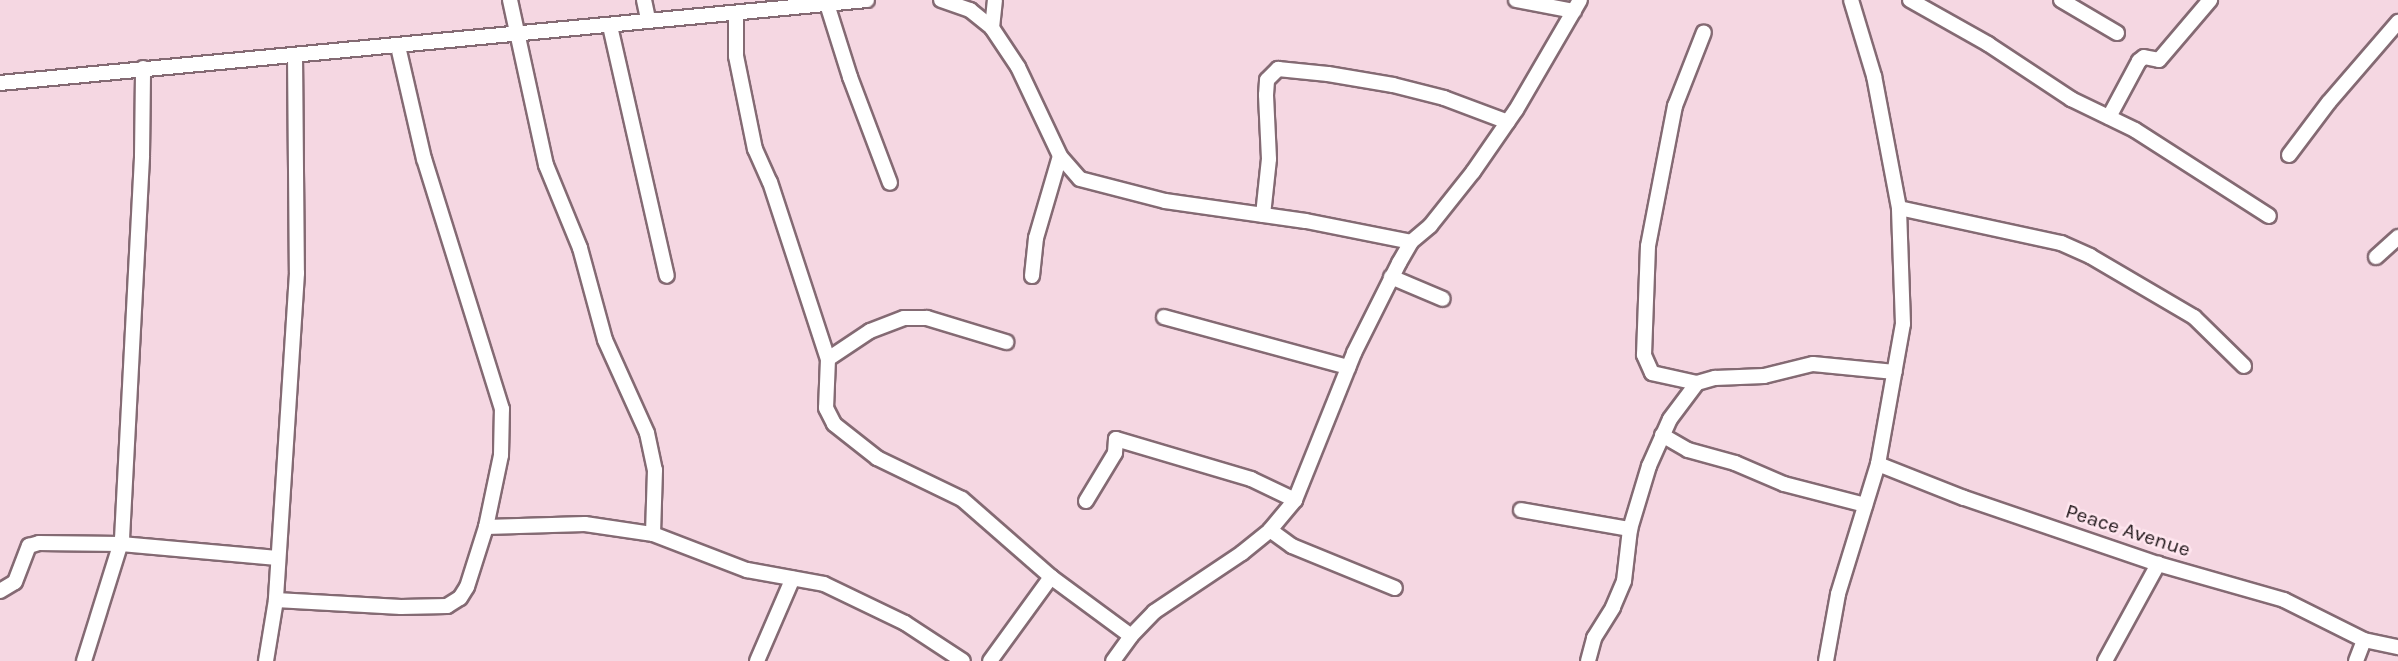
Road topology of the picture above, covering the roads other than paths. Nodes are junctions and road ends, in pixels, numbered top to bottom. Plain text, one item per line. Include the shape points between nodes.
1 (510, 0) edge
2 (643, 0) edge
3 (867, 0) edge
4 (941, 0) edge
5 (995, 0) edge
6 (1516, 0) edge
7 (1851, 0) edge
8 (1910, 0) edge
9 (2061, 0) edge
10 (2210, 0) edge
11 (798, 3) edge
12 (827, 4) junction
13 (1577, 6) edge
14 (736, 13) junction
15 (648, 19) junction
16 (2398, 22) edge
17 (610, 26) junction
18 (992, 28) junction
19 (518, 31) junction
20 (1704, 32) dead end
21 (2117, 33) dead end
22 (398, 46) junction
23 (295, 55) junction
24 (143, 68) junction
25 (0, 83) edge
26 (2109, 117) junction
27 (1508, 122) junction
28 (2289, 155) dead end
29 (1060, 156) junction
30 (890, 183) dead end
31 (1899, 208) junction
32 (1263, 215) junction
33 (2269, 216) dead end
34 (2398, 237) edge
35 (1411, 242) junction
36 (2376, 257) dead end
37 (667, 276) dead end
38 (1032, 276) dead end
39 (1391, 277) junction
40 (1443, 299) dead end
41 (1164, 317) dead end
42 (1006, 342) dead end
43 (828, 359) junction
44 (2244, 366) dead end
45 (1348, 367) junction
46 (1895, 372) junction
47 (1697, 383) junction
48 (1662, 435) junction
49 (1878, 464) junction
50 (1295, 500) junction
51 (1086, 502) dead end
52 (1865, 505) junction
53 (1521, 510) dead end
54 (486, 527) junction
55 (1630, 529) junction
56 (1270, 530) junction
57 (653, 534) junction
58 (121, 544) junction
59 (277, 558) junction
60 (2158, 564) junction
61 (1051, 577) junction
62 (793, 578) junction
63 (1395, 589) dead end
64 (0, 591) edge
65 (276, 600) junction
66 (1131, 636) junction
67 (2364, 640) junction
68 (2398, 647) edge
69 (84, 661) edge
70 (266, 661) edge
71 (757, 661) edge
72 (962, 661) edge
73 (989, 661) edge
74 (1113, 661) edge
75 (1588, 661) edge
76 (1826, 661) edge
77 (2105, 661) edge
78 (2356, 661) edge

1 - 19 street
2 - 15 street
3 - 12 street
4 - 18 street via 971,10
5 - 18 street
6 - 13 street
7 - 31 street via 1874,76
8 - 26 street via 2071,99
9 - 21 street
10 - 26 street via 2159,60 2144,57 2139,61
11 - 12 street
11 - 14 street
12 - 30 street
13 - 27 street
14 - 15 street
14 - 43 street via 736,56 755,149
15 - 17 street
16 - 28 street
17 - 19 street
17 - 37 street
18 - 29 street via 1018,67
19 - 22 street
19 - 57 street via 546,165 580,248 605,340 647,433 655,470
20 - 47 street via 1675,106 1647,246 1644,355 1651,373
22 - 23 street
22 - 54 street via 424,159 502,409 501,455
23 - 24 street
23 - 59 street via 297,273
24 - 25 street
24 - 58 street
26 - 33 street
27 - 32 street via 1393,85 1278,69 1267,79 1269,159
27 - 35 street via 1430,226
29 - 32 street via 1080,179 1165,201
29 - 38 street via 1036,238
31 - 44 street via 2061,243 2090,256 2194,317
31 - 46 street via 1903,324
32 - 35 street
34 - 36 street
35 - 39 street
39 - 40 street
39 - 45 street
41 - 45 street
42 - 43 street via 917,317 870,331
43 - 61 street via 827,408 834,424 877,458 962,499
45 - 50 street
46 - 47 street via 1812,364 1764,376
46 - 49 street
47 - 48 street
48 - 52 street via 1688,450 1784,484
48 - 55 street
49 - 52 street
49 - 60 street, Peace Avenue
50 - 51 street via 1251,479 1116,439 1115,453
50 - 56 street
52 - 76 street via 1838,594
53 - 55 street
54 - 57 street via 585,524
54 - 65 street via 467,587 447,606
55 - 75 street via 1624,581 1594,639
56 - 63 street via 1292,546
56 - 66 street via 1154,612
57 - 62 street via 747,570
58 - 59 street
58 - 64 street via 29,546 15,582
58 - 69 street
59 - 65 street
60 - 67 street, Peace Avenue via 2284,600
60 - 77 street
61 - 66 street
61 - 73 street
62 - 71 street
62 - 72 street via 824,584 863,601
65 - 70 street
66 - 74 street
67 - 68 street, Peace Avenue
67 - 78 street

